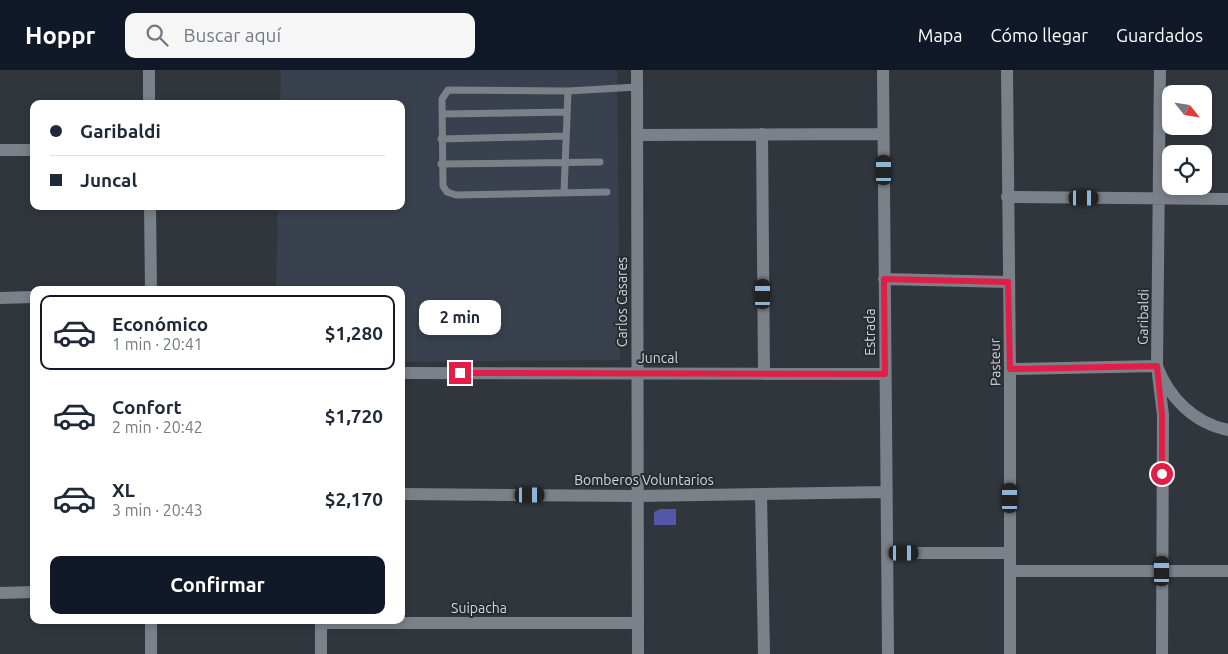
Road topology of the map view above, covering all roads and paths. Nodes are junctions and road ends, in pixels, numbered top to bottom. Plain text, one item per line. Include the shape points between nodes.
1 (149, 70) edge
2 (637, 70) edge
3 (883, 70) edge
4 (1007, 70) edge
5 (1160, 70) edge
6 (637, 87) junction
7 (568, 91) junction
8 (149, 100) edge
9 (567, 112) junction
10 (442, 114) junction
11 (762, 134) junction
12 (883, 134) junction
13 (637, 135) junction
14 (566, 136) junction
15 (441, 139) junction
16 (0, 150) edge
17 (30, 150) edge
18 (600, 162) dead end
19 (566, 163) junction
20 (441, 164) junction
21 (606, 192) dead end
22 (564, 193) junction
23 (1008, 197) junction
24 (1160, 199) junction
25 (1228, 199) edge
26 (150, 210) edge
27 (884, 279) junction
28 (1008, 282) junction
29 (151, 286) edge
30 (30, 297) edge
31 (0, 298) edge
32 (1157, 366) junction
33 (1010, 369) junction
34 (405, 373) edge
35 (637, 373) junction
36 (764, 374) junction
37 (885, 374) junction
38 (1228, 430) edge
39 (886, 492) junction
40 (405, 494) edge
41 (761, 494) junction
42 (638, 496) junction
43 (887, 553) junction
44 (1009, 553) junction
45 (1010, 571) junction
46 (1162, 571) junction
47 (1228, 572) edge
48 (30, 592) edge
49 (0, 593) edge
50 (405, 623) edge
51 (151, 624) edge
52 (321, 624) edge
53 (638, 624) junction
54 (151, 654) edge
55 (321, 654) edge
56 (638, 654) edge
57 (764, 654) edge
58 (888, 654) edge
59 (1010, 654) edge
60 (1162, 654) edge

1 - 8 street
2 - 6 street, Carlos Casares
3 - 12 street, Estrada
4 - 23 street, Pasteur
5 - 24 street, Garibaldi
6 - 7 lane
6 - 13 street, Carlos Casares
7 - 9 lane
7 - 10 lane via 448,90 442,99
9 - 10 lane
9 - 14 lane
10 - 15 lane
11 - 12 street
11 - 13 street
11 - 36 street
12 - 27 street, Estrada
13 - 35 street, Carlos Casares
14 - 15 lane
14 - 19 lane
15 - 20 lane
16 - 17 street
18 - 19 lane
19 - 20 lane
19 - 22 lane
20 - 22 lane via 442,186 456,195
21 - 22 lane
23 - 24 street
23 - 28 street, Pasteur
24 - 25 street
24 - 32 street, Garibaldi
26 - 29 street
27 - 28 street
27 - 37 street, Estrada
28 - 33 street, Pasteur
30 - 31 street
32 - 33 street
32 - 38 street via 1163,381 1180,404 1201,420
32 - 46 street, Garibaldi via 1162,415
33 - 44 street, Pasteur
34 - 35 street, Juncal
35 - 36 street, Juncal
35 - 42 street, Carlos Casares
36 - 37 street, Juncal
37 - 39 street, Estrada
39 - 41 street, Bomberos Voluntarios
39 - 43 street, Estrada
40 - 42 street, Bomberos Voluntarios
41 - 42 street, Bomberos Voluntarios
41 - 57 street
42 - 53 street, Carlos Casares
43 - 44 street
43 - 58 street, Estrada
44 - 45 street, Pasteur
45 - 46 street
45 - 59 street, Pasteur
46 - 47 street
46 - 60 street, Garibaldi
48 - 49 street
50 - 53 street, Suipacha
51 - 54 street
52 - 55 street
53 - 56 street, Carlos Casares

